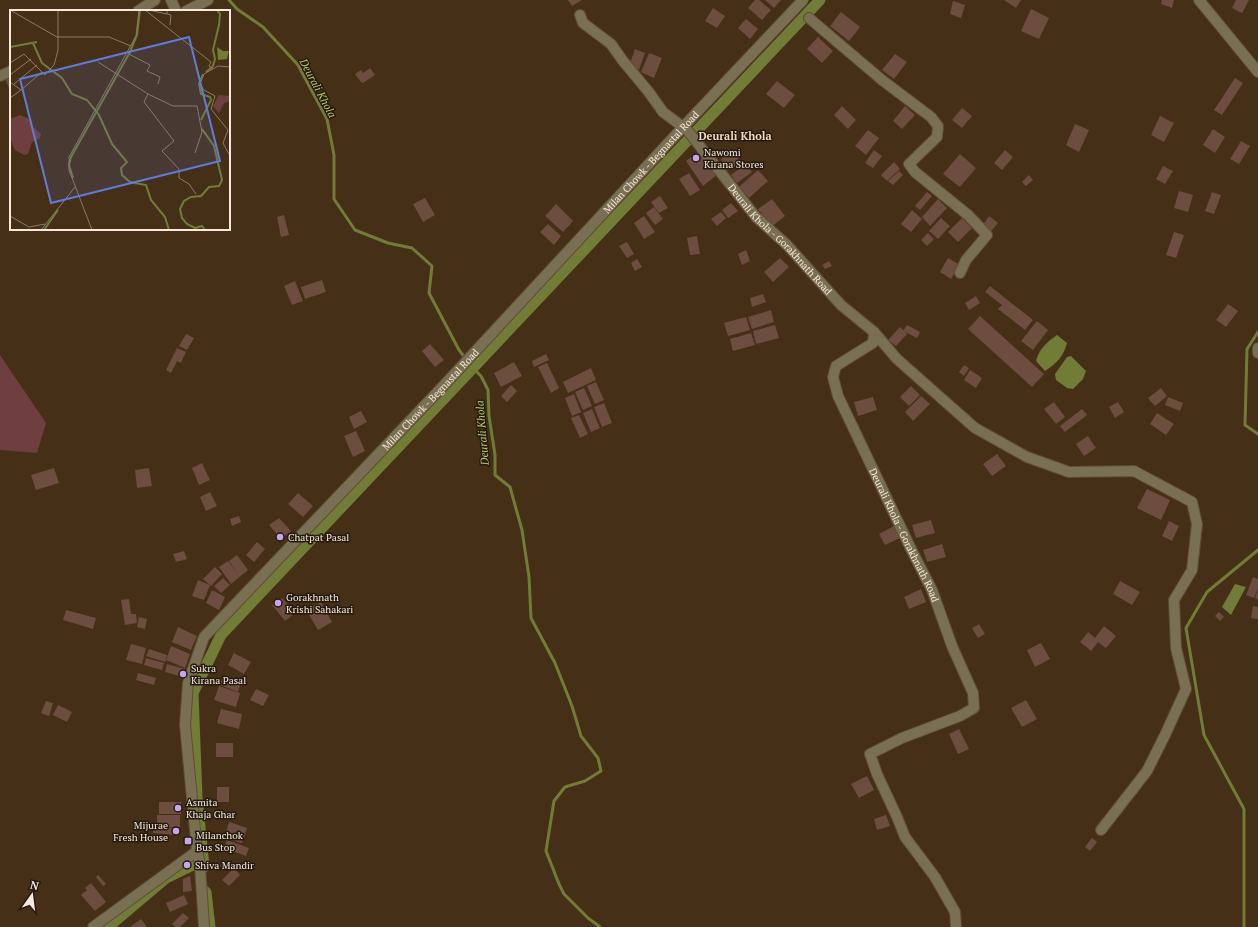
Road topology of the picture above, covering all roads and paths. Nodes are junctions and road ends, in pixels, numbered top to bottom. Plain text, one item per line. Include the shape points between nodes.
1 (155, 0) edge
2 (171, 0) edge
3 (208, 0) edge
4 (803, 0) edge
5 (1199, 0) edge
6 (140, 10) edge
7 (176, 10) edge
8 (188, 10) edge
9 (580, 15) dead end
10 (809, 18) dead end
11 (10, 71) edge
12 (1258, 72) edge
13 (0, 76) edge
14 (685, 129) junction
15 (960, 273) dead end
16 (874, 332) junction
17 (1258, 348) edge
18 (1258, 353) edge
19 (1101, 830) dead end
20 (197, 851) junction
21 (93, 927) edge
22 (204, 927) edge
23 (956, 927) edge

1 - 6 street
2 - 7 street
3 - 8 street
4 - 14 street, Milan Chowk - Begnastal Road
5 - 12 street
9 - 14 street, Deurali Khola - Gorakhnath Road via 583,22 611,44 664,112
10 - 15 street via 882,80 931,117 938,126 937,137 909,164 915,172 968,215 987,235 966,260
11 - 13 street
14 - 16 street, Deurali Khola - Gorakhnath Road via 756,217 841,304
14 - 20 street, Milan Chowk - Begnastal Road via 204,637 188,683 185,725
16 - 19 street via 897,359 975,428 1027,457 1069,472 1134,471 1192,502 1197,524 1192,570 1174,600 1176,648 1186,690 1147,771
16 - 23 street, Deurali Khola - Gorakhnath Road via 873,343 836,366 833,377 838,396 932,590 952,646 973,693 974,708 870,754 905,837 935,877 955,912
17 - 18 street
20 - 21 street
20 - 22 street, Milan Chowk - Begnastal Road

